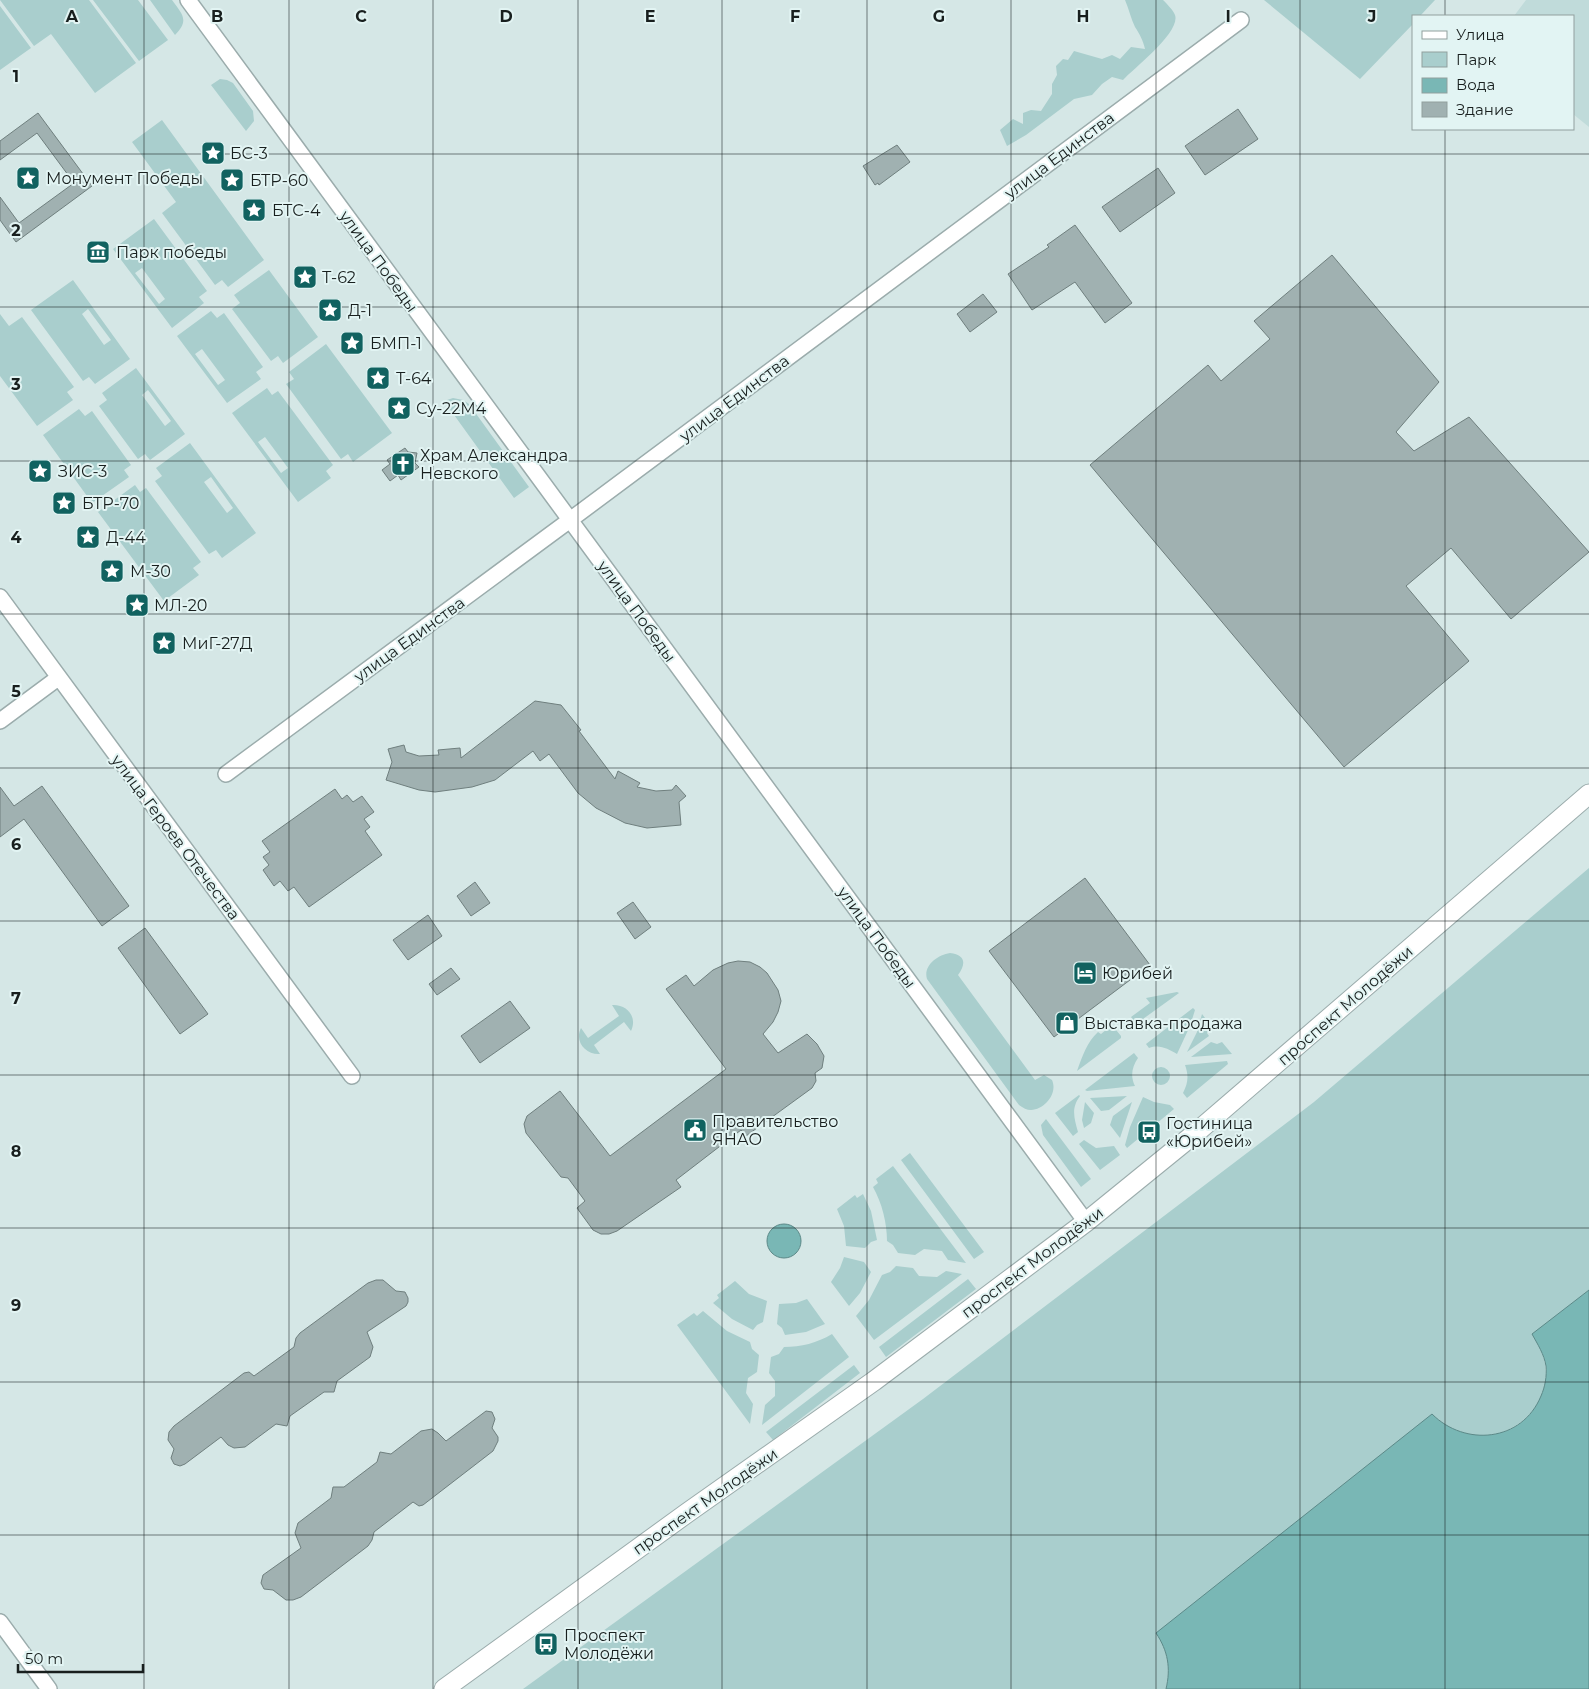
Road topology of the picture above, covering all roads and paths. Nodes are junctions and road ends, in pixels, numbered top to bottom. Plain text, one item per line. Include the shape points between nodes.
1 (188, 0) edge
2 (1241, 20) dead end
3 (570, 520) junction
4 (0, 597) edge
5 (58, 678) junction
6 (0, 721) edge
7 (226, 774) dead end
8 (1589, 794) edge
9 (352, 1076) dead end
10 (1086, 1222) junction
11 (0, 1622) edge
12 (49, 1689) edge
13 (444, 1689) edge

1 - 3 street, улица Победы
2 - 3 street, улица Единства
3 - 7 street, улица Единства
3 - 10 street, улица Победы
4 - 5 street, улица Героев Отечества
5 - 6 street
5 - 9 street, улица Героев Отечества
8 - 10 street, проспект Молодёжи via 1198,1131
10 - 13 street, проспект Молодёжи via 874,1381
11 - 12 street

